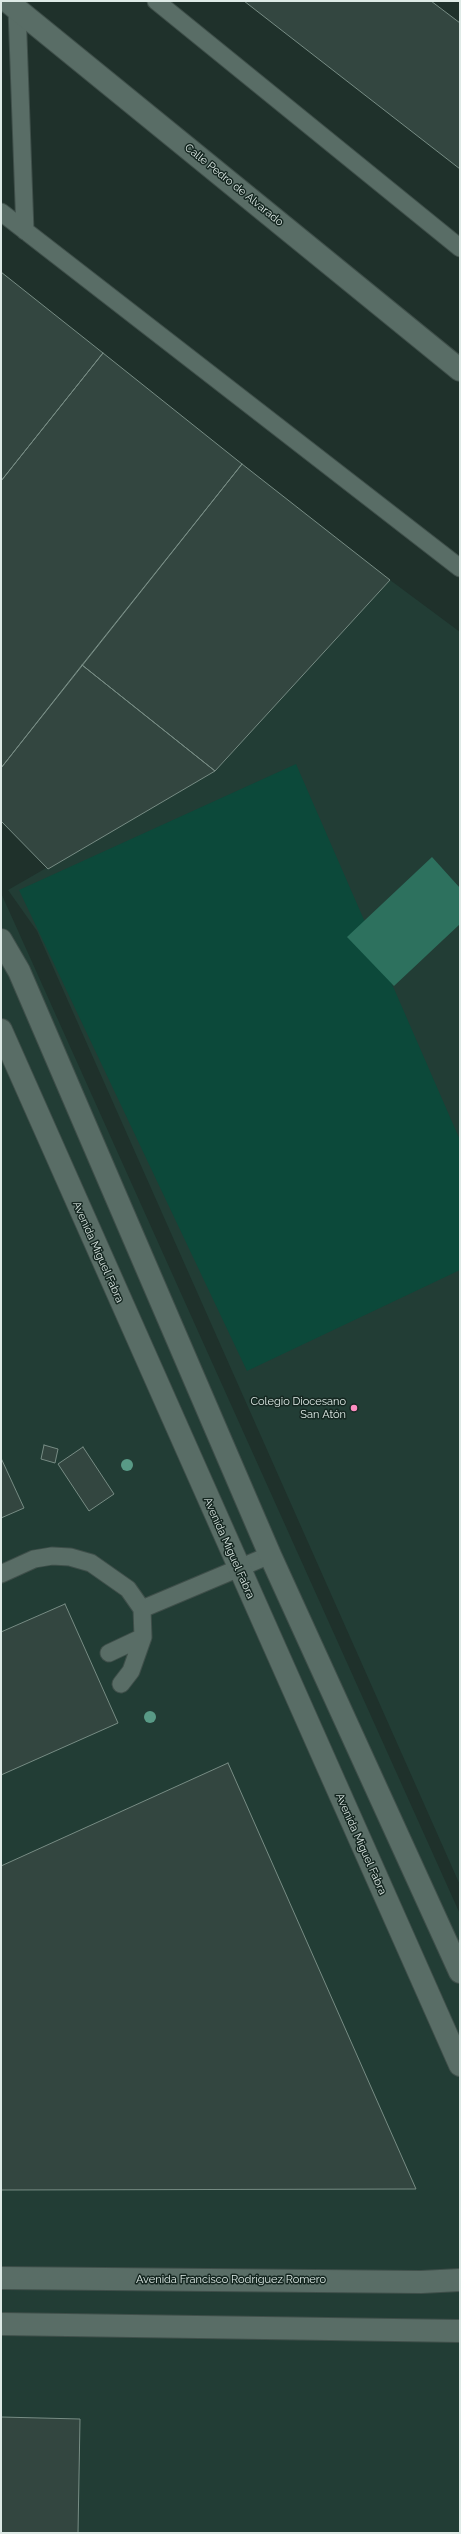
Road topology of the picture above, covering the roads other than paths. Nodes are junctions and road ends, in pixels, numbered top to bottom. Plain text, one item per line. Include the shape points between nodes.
1 (156, 1) edge
2 (12, 5) edge
3 (1, 212) edge
4 (25, 231) junction
5 (460, 248) edge
6 (460, 370) edge
7 (460, 568) edge
8 (1, 940) edge
9 (1, 1030) edge
10 (270, 1555) junction
11 (238, 1569) junction
12 (1, 1574) edge
13 (142, 1609) junction
14 (143, 1637) junction
15 (109, 1653) dead end
16 (121, 1684) dead end
17 (460, 1972) edge
18 (460, 2065) edge
19 (1, 2278) edge
20 (460, 2280) edge
21 (1, 2324) edge
22 (460, 2331) edge

1 - 5 lane
2 - 4 lane
2 - 6 street, Calle Pedro de Alvarado
3 - 4 lane
4 - 7 lane
8 - 10 street via 22,978
9 - 11 street, Avenida Miguel Fabra
10 - 11 lane
10 - 17 street
11 - 13 lane
11 - 18 street, Avenida Miguel Fabra
12 - 13 lane via 34,1560 52,1556 70,1557 91,1564 109,1575 128,1589
13 - 14 lane
14 - 15 lane
14 - 16 lane via 131,1671
19 - 20 street, Avenida Francisco Rodríguez Romero via 421,2282
21 - 22 street

